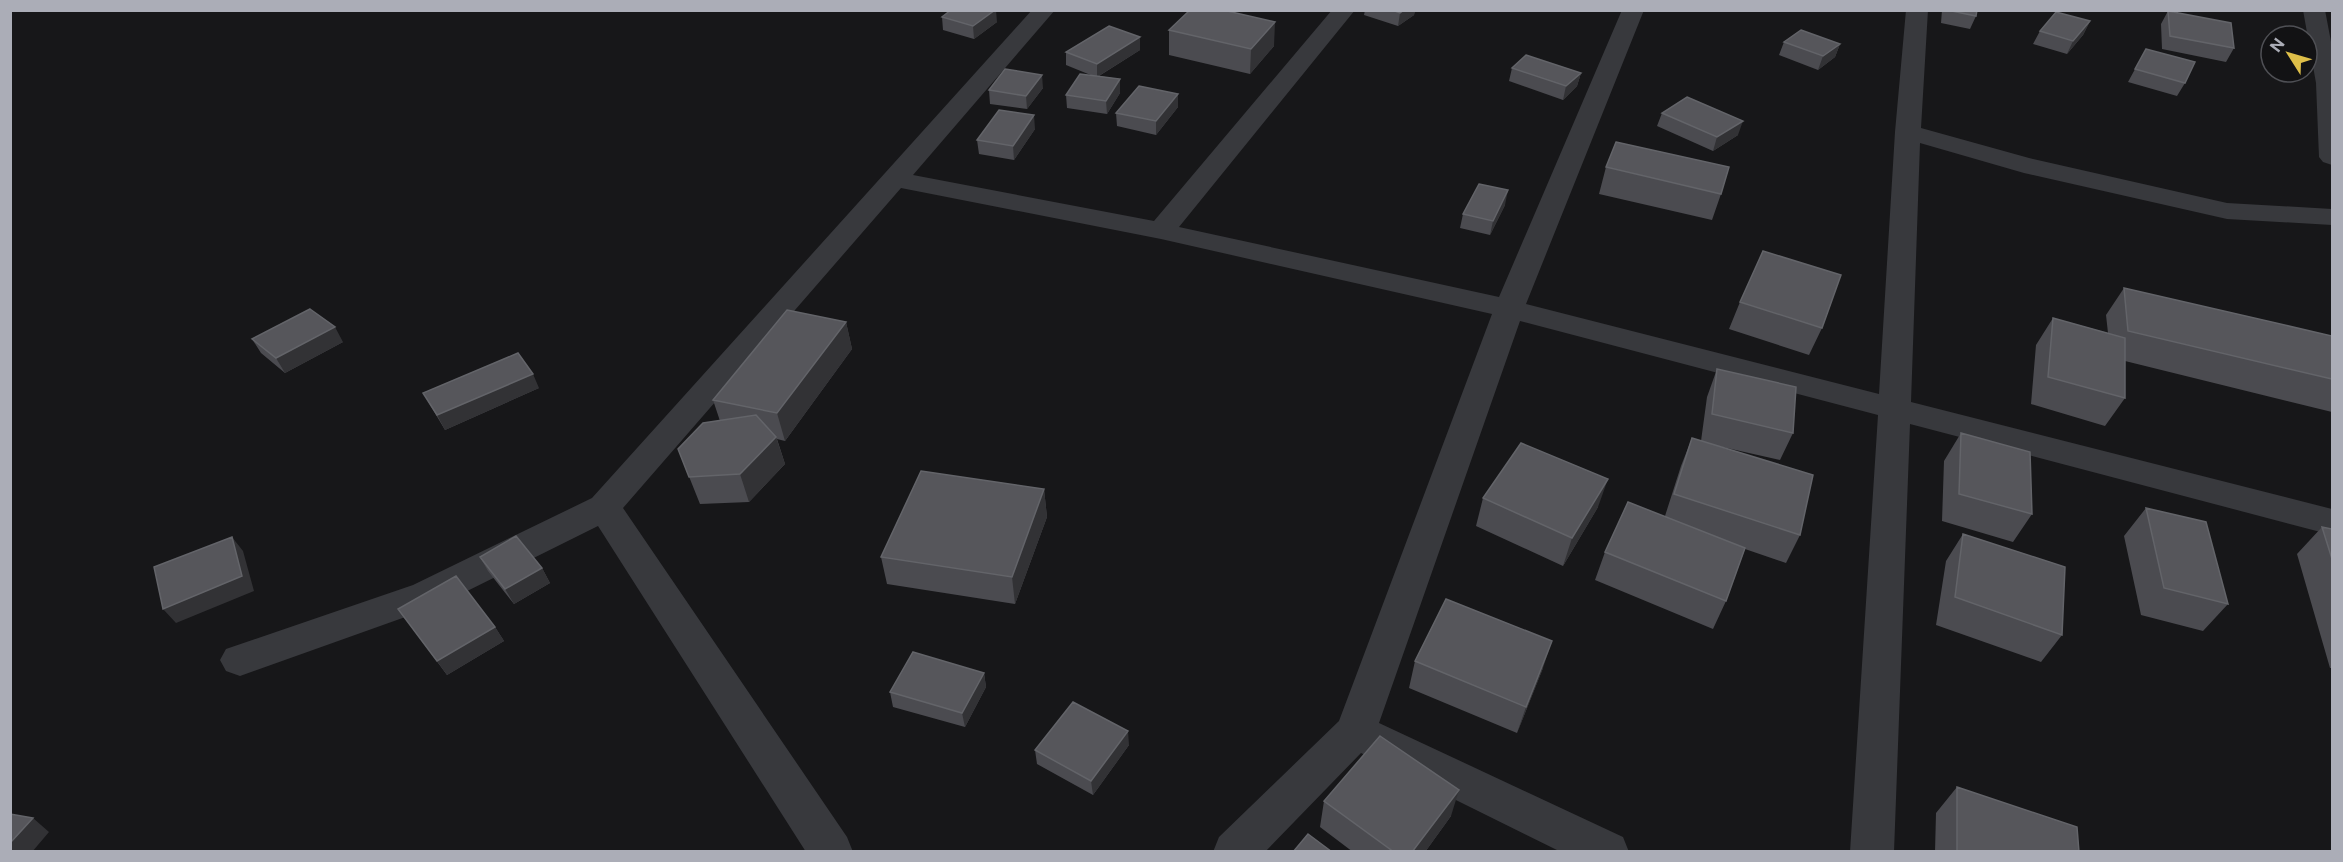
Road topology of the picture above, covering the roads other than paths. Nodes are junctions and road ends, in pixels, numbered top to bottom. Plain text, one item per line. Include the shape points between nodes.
1 (1044, 10) edge
2 (1344, 10) edge
3 (1633, 10) edge
4 (1917, 10) edge
5 (2314, 10) edge
6 (1908, 132) junction
7 (2332, 157) edge
8 (895, 179) junction
9 (2332, 217) edge
10 (1161, 231) junction
11 (1509, 309) junction
12 (1895, 410) junction
13 (604, 507) junction
14 (2332, 522) edge
15 (240, 660) dead end
16 (1356, 731) junction
17 (831, 852) edge
18 (1235, 852) edge
19 (1606, 852) edge
20 (1872, 852) edge

1 - 8 street
2 - 10 street
3 - 11 street
4 - 6 street
5 - 7 street via 2328,83
6 - 9 street via 2024,165 2227,211
6 - 12 street
8 - 10 street
8 - 13 street
10 - 11 street
11 - 12 street
11 - 16 street
12 - 14 street
12 - 20 street
13 - 15 street via 426,595
13 - 17 street
16 - 18 street
16 - 19 street

